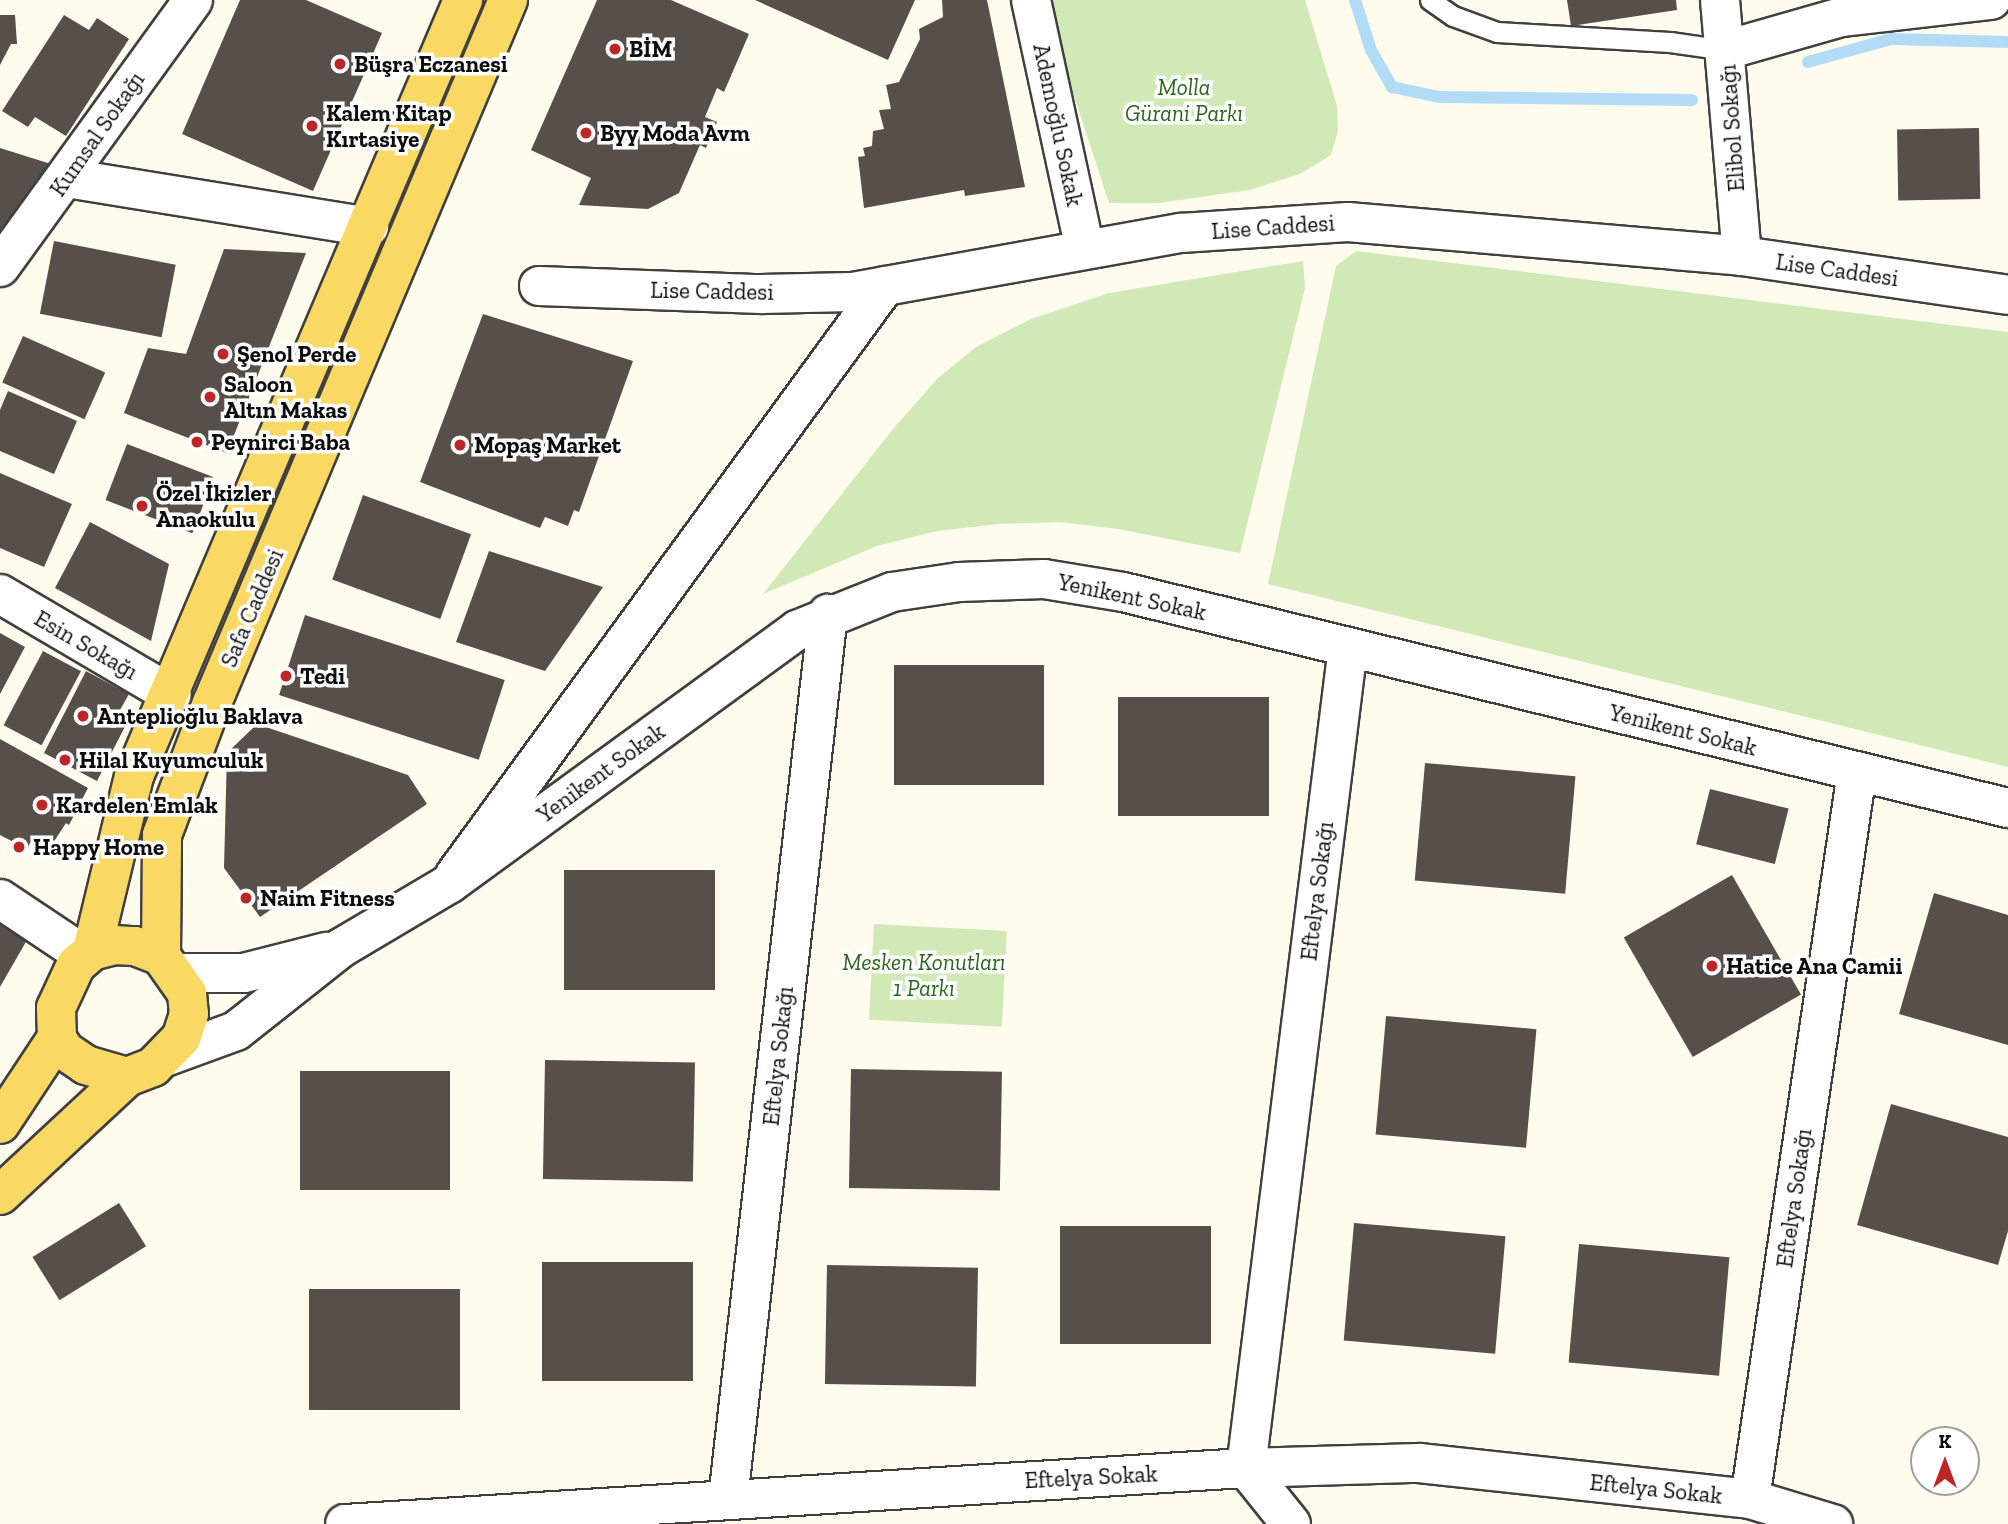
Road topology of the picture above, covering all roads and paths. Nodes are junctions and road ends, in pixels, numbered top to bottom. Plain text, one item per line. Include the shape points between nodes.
1 (193, 0) edge
2 (463, 0) edge
3 (508, 0) edge
4 (1031, 0) edge
5 (1430, 0) edge
6 (1720, 0) edge
7 (1991, 0) edge
8 (1948, 2) edge
9 (1726, 50) junction
10 (67, 178) junction
11 (369, 227) junction
12 (1085, 249) junction
13 (1742, 256) junction
14 (4, 260) edge
15 (539, 286) dead end
16 (885, 286) junction
17 (2008, 295) edge
18 (0, 594) edge
19 (828, 614) junction
20 (1348, 647) junction
21 (172, 695) junction
22 (1857, 772) junction
23 (2008, 808) edge
24 (449, 884) junction
25 (0, 899) edge
26 (341, 948) junction
27 (88, 953) junction
28 (169, 965) junction
29 (57, 1038) junction
30 (168, 1056) junction
31 (127, 1077) junction
32 (0, 1124) edge
33 (0, 1195) edge
34 (1246, 1468) junction
35 (727, 1499) junction
36 (1750, 1499) junction
37 (345, 1524) edge
38 (1291, 1524) edge
39 (1833, 1524) edge

1 - 10 street, Kumsal Sokağı
2 - 11 main road, Safa Caddesi
3 - 28 main road, Safa Caddesi via 212,703 162,835
4 - 12 street, Ademoğlu Sokak
5 - 9 lane via 1453,16 1497,32
6 - 9 street, Elibol Sokağı
7 - 8 street
8 - 9 street via 1842,17
9 - 13 street, Elibol Sokağı
10 - 11 street
10 - 14 street, Kumsal Sokağı
11 - 21 main road, Safa Caddesi
12 - 13 street, Lise Caddesi via 1181,233 1348,222
12 - 16 street, Lise Caddesi
13 - 17 street, Lise Caddesi
15 - 16 street, Lise Caddesi via 761,294 852,292
16 - 24 street
18 - 21 street, Esin Sokağı
19 - 20 street, Yenikent Sokak via 892,592 959,582 1044,579 1123,592
19 - 24 street, Yenikent Sokak via 797,630
19 - 35 street, Eftelya Sokağı
20 - 22 street, Yenikent Sokak
20 - 34 street, Eftelya Sokağı
21 - 27 main road, Safa Caddesi via 134,776
22 - 23 street, Yenikent Sokak
22 - 36 street, Eftelya Sokağı
24 - 26 street, Yenikent Sokak
25 - 27 street
26 - 28 street, Yenikent Sokak via 244,973
26 - 30 street, Yenikent Sokak via 236,1031
27 - 28 main road via 135,946
27 - 29 main road via 63,987 56,1008
28 - 30 main road via 187,993 189,1014 181,1038
29 - 31 main road via 65,1051 86,1065
29 - 32 main road
30 - 31 main road
31 - 33 main road
34 - 35 street, Eftelya Sokak
34 - 36 street, Eftelya Sokak via 1419,1463
34 - 38 street
35 - 37 street, Eftelya Sokak
36 - 39 street, Eftelya Sokak

